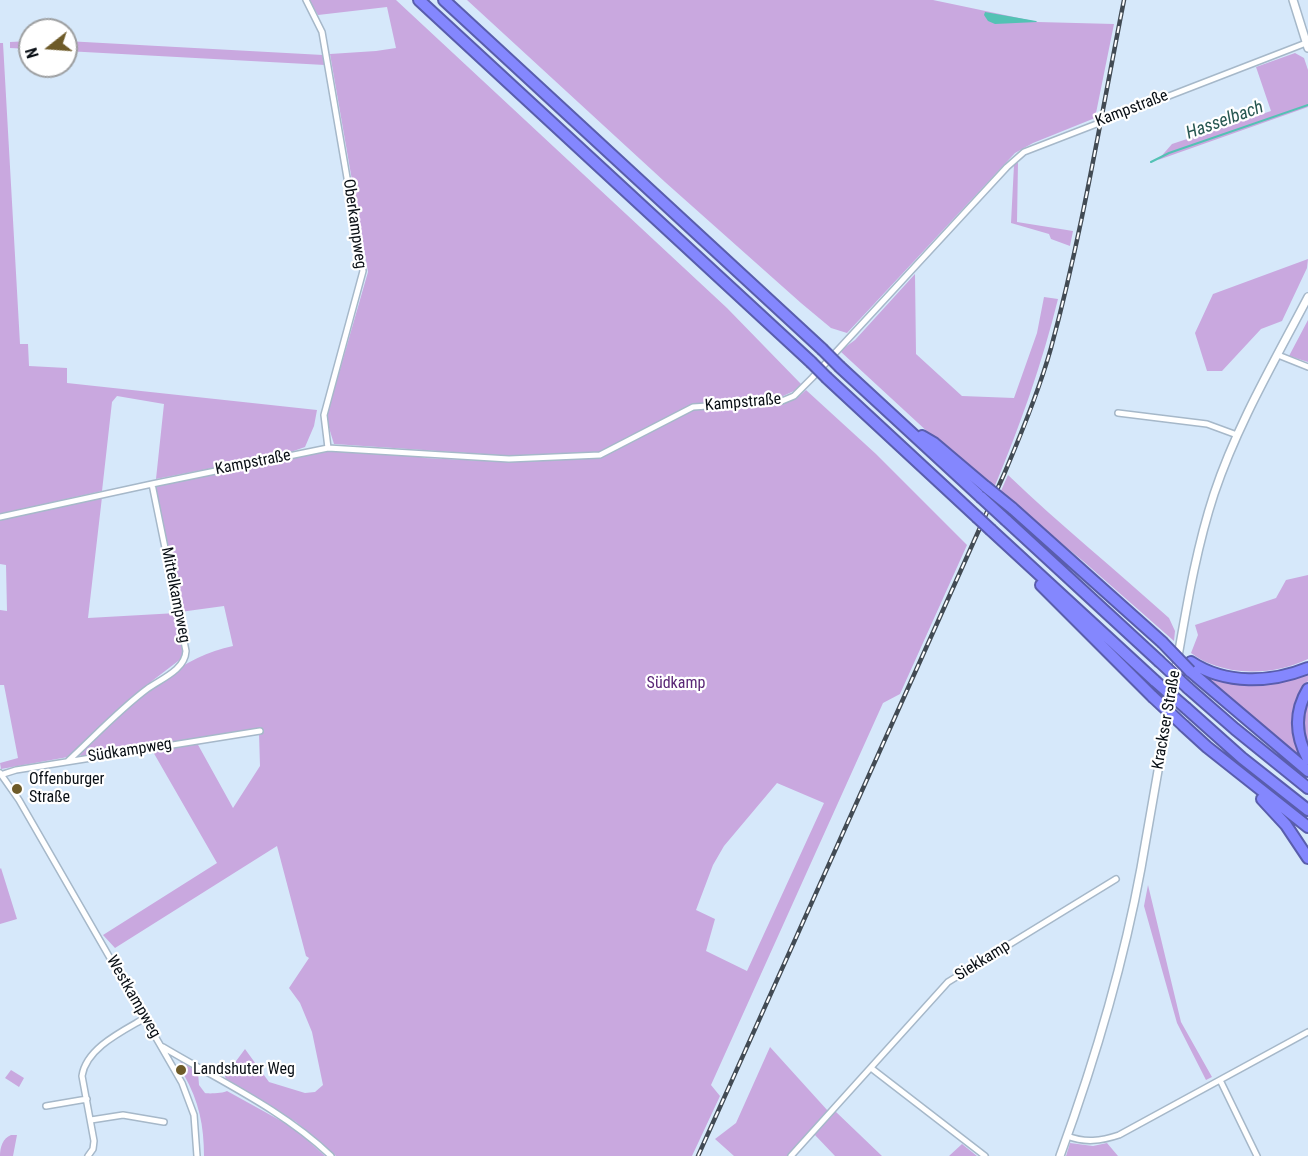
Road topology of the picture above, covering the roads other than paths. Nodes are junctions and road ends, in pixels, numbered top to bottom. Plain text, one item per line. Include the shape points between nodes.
1 (306, 0) edge
2 (418, 0) edge
3 (444, 0) edge
4 (1293, 0) edge
5 (1307, 46) edge
6 (1308, 297) edge
7 (1278, 355) junction
8 (1308, 367) edge
9 (1118, 413) dead end
10 (1237, 435) junction
11 (328, 448) junction
12 (152, 484) junction
13 (983, 492) junction
14 (0, 517) edge
15 (1029, 565) junction
16 (1191, 667) junction
17 (1308, 668) edge
18 (1308, 689) edge
19 (260, 731) dead end
20 (1208, 747) junction
21 (1308, 759) edge
22 (68, 761) junction
23 (1308, 771) edge
24 (0, 775) edge
25 (1308, 788) edge
26 (1308, 810) edge
27 (1308, 827) edge
28 (1308, 858) edge
29 (1116, 879) dead end
30 (145, 1018) junction
31 (1308, 1032) edge
32 (161, 1046) junction
33 (871, 1068) junction
34 (1220, 1080) junction
35 (87, 1099) junction
36 (46, 1106) dead end
37 (91, 1120) junction
38 (164, 1122) dead end
39 (1067, 1136) junction
40 (90, 1156) edge
41 (197, 1156) edge
42 (331, 1156) edge
43 (791, 1156) edge
44 (985, 1156) edge
45 (1060, 1156) edge
46 (1257, 1156) edge

1 - 11 street, Oberkampweg via 322,32 363,271 324,416
2 - 15 highway, bridge
3 - 13 highway, bridge via 840,367
4 - 5 street
5 - 11 street, Kampstraße via 1024,152 812,378 794,396 782,401 693,407 600,455 509,459
6 - 7 street, Krackser Straße
7 - 8 street
7 - 10 street, Krackser Straße
9 - 10 street via 1207,424
10 - 39 street, Krackser Straße via 1214,492 1200,542 1121,956
11 - 12 street, Kampstraße
12 - 14 street, Kampstraße
12 - 22 street, Mittelkampweg via 186,658
13 - 16 highway, bridge via 1011,508
13 - 25 highway, bridge via 1006,520 1188,688
15 - 20 highway, bridge via 1035,579
15 - 26 highway, bridge via 1242,758
16 - 17 highway via 1247,679 1274,678
16 - 23 highway
18 - 21 highway via 1297,716 1300,740
19 - 22 street, Südkampweg
20 - 27 highway
20 - 28 highway via 1272,809
22 - 24 street, Südkampweg
24 - 30 street, Westkampweg via 22,806
29 - 33 street, Siekkamp via 948,982
30 - 32 street, Westkampweg
30 - 35 street via 114,1036 91,1057 83,1072
31 - 34 street
32 - 41 street via 190,1100
32 - 42 street, Westkampweg via 275,1112 313,1138
33 - 43 street, Siekkamp
33 - 44 street
34 - 39 street via 1119,1135 1083,1141
34 - 46 street
35 - 36 street
35 - 37 street
37 - 38 street via 120,1115
37 - 40 street via 94,1141
39 - 45 street, Krackser Straße

